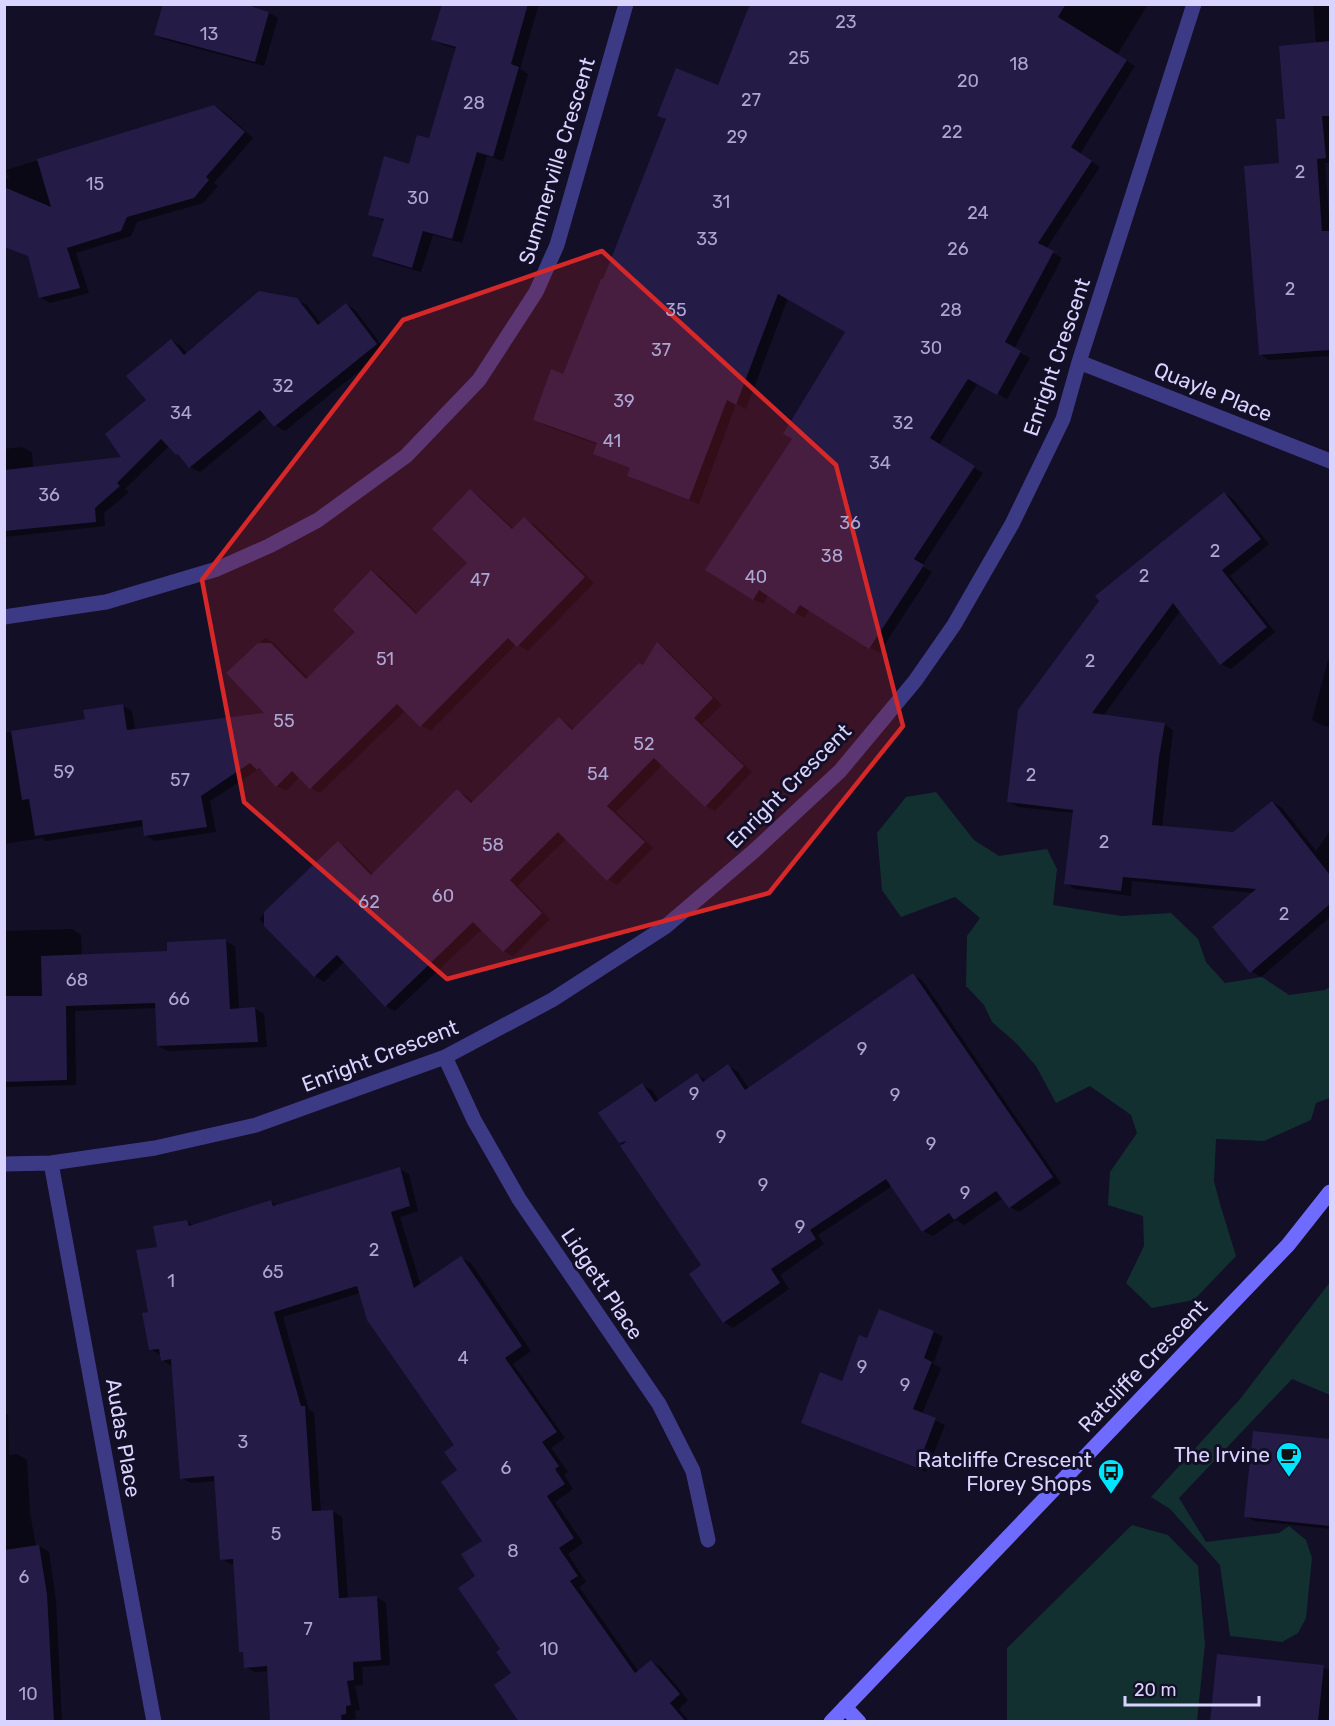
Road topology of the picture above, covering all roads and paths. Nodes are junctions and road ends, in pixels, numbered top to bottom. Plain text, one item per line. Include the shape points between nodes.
1 (626, 4) edge
2 (1194, 4) edge
3 (1079, 362) junction
4 (1330, 461) edge
5 (4, 617) edge
6 (445, 1057) junction
7 (51, 1163) junction
8 (4, 1164) edge
9 (1330, 1192) edge
10 (708, 1540) dead end
11 (845, 1707) junction
12 (154, 1722) edge
13 (831, 1722) edge
14 (859, 1722) edge

1 - 5 street, Summerville Crescent via 557,245 536,292 479,380 406,456 318,520 217,569 106,602
2 - 3 street, Enright Crescent
3 - 4 street, Quayle Place
3 - 6 street, Enright Crescent via 1063,419 1012,524 954,625 915,681 840,771 665,927 552,1000
6 - 7 street, Enright Crescent via 256,1125 155,1148
6 - 10 street, Lidgett Place via 474,1120 519,1199 659,1404 693,1471
7 - 8 street, Enright Crescent
7 - 12 street, Audas Place
9 - 11 street, Ratcliffe Crescent via 1288,1245
11 - 13 street, Ratcliffe Crescent
11 - 14 street

